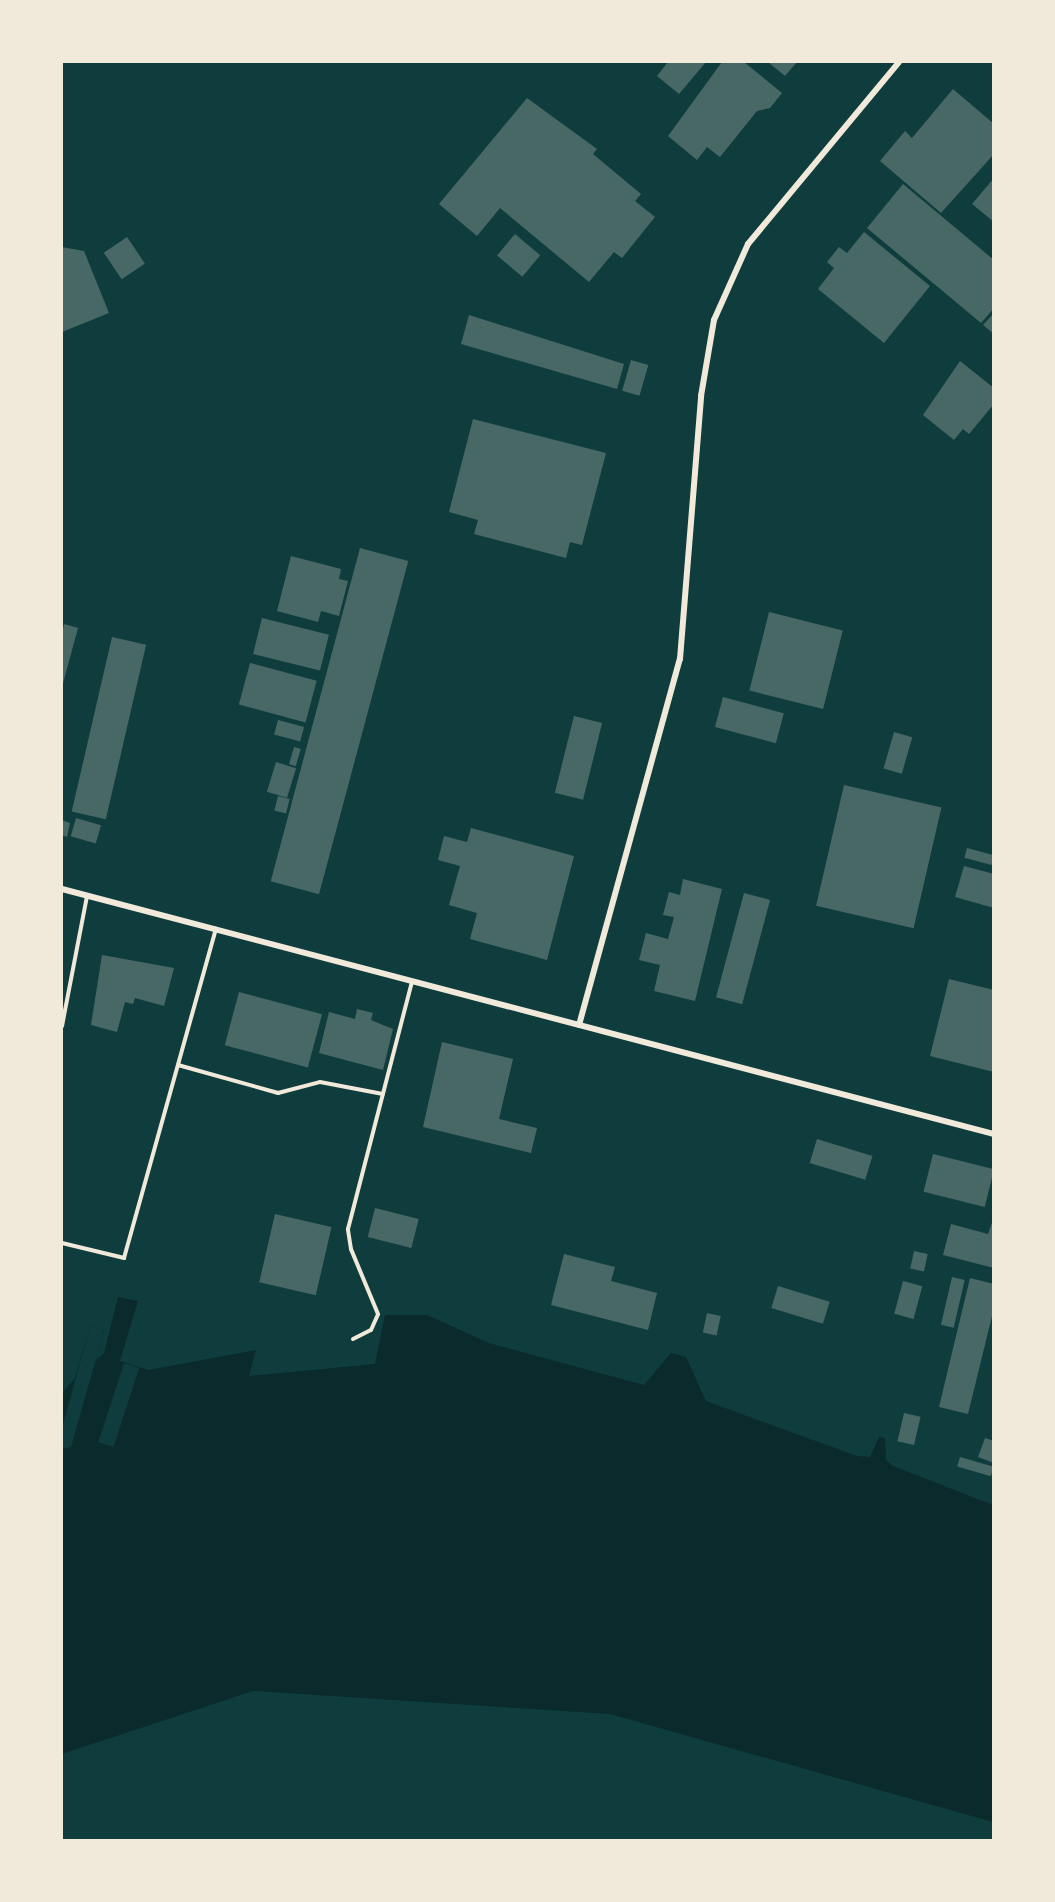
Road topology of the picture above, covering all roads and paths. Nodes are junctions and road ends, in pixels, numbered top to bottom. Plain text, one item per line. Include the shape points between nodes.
1 (899, 62) edge
2 (62, 889) edge
3 (87, 896) junction
4 (216, 929) junction
5 (412, 981) junction
6 (579, 1025) junction
7 (62, 1026) edge
8 (178, 1065) junction
9 (383, 1094) junction
10 (993, 1134) edge
11 (62, 1243) edge
12 (353, 1339) dead end

1 - 6 street via 748,244 714,320 701,396 681,650
2 - 3 street
3 - 4 street
3 - 7 lane
4 - 5 street
4 - 8 lane
5 - 6 street
5 - 9 lane
6 - 10 street
8 - 9 lane via 278,1093 320,1082
8 - 11 lane via 124,1258
9 - 12 lane via 348,1229 351,1249 378,1314 371,1330

